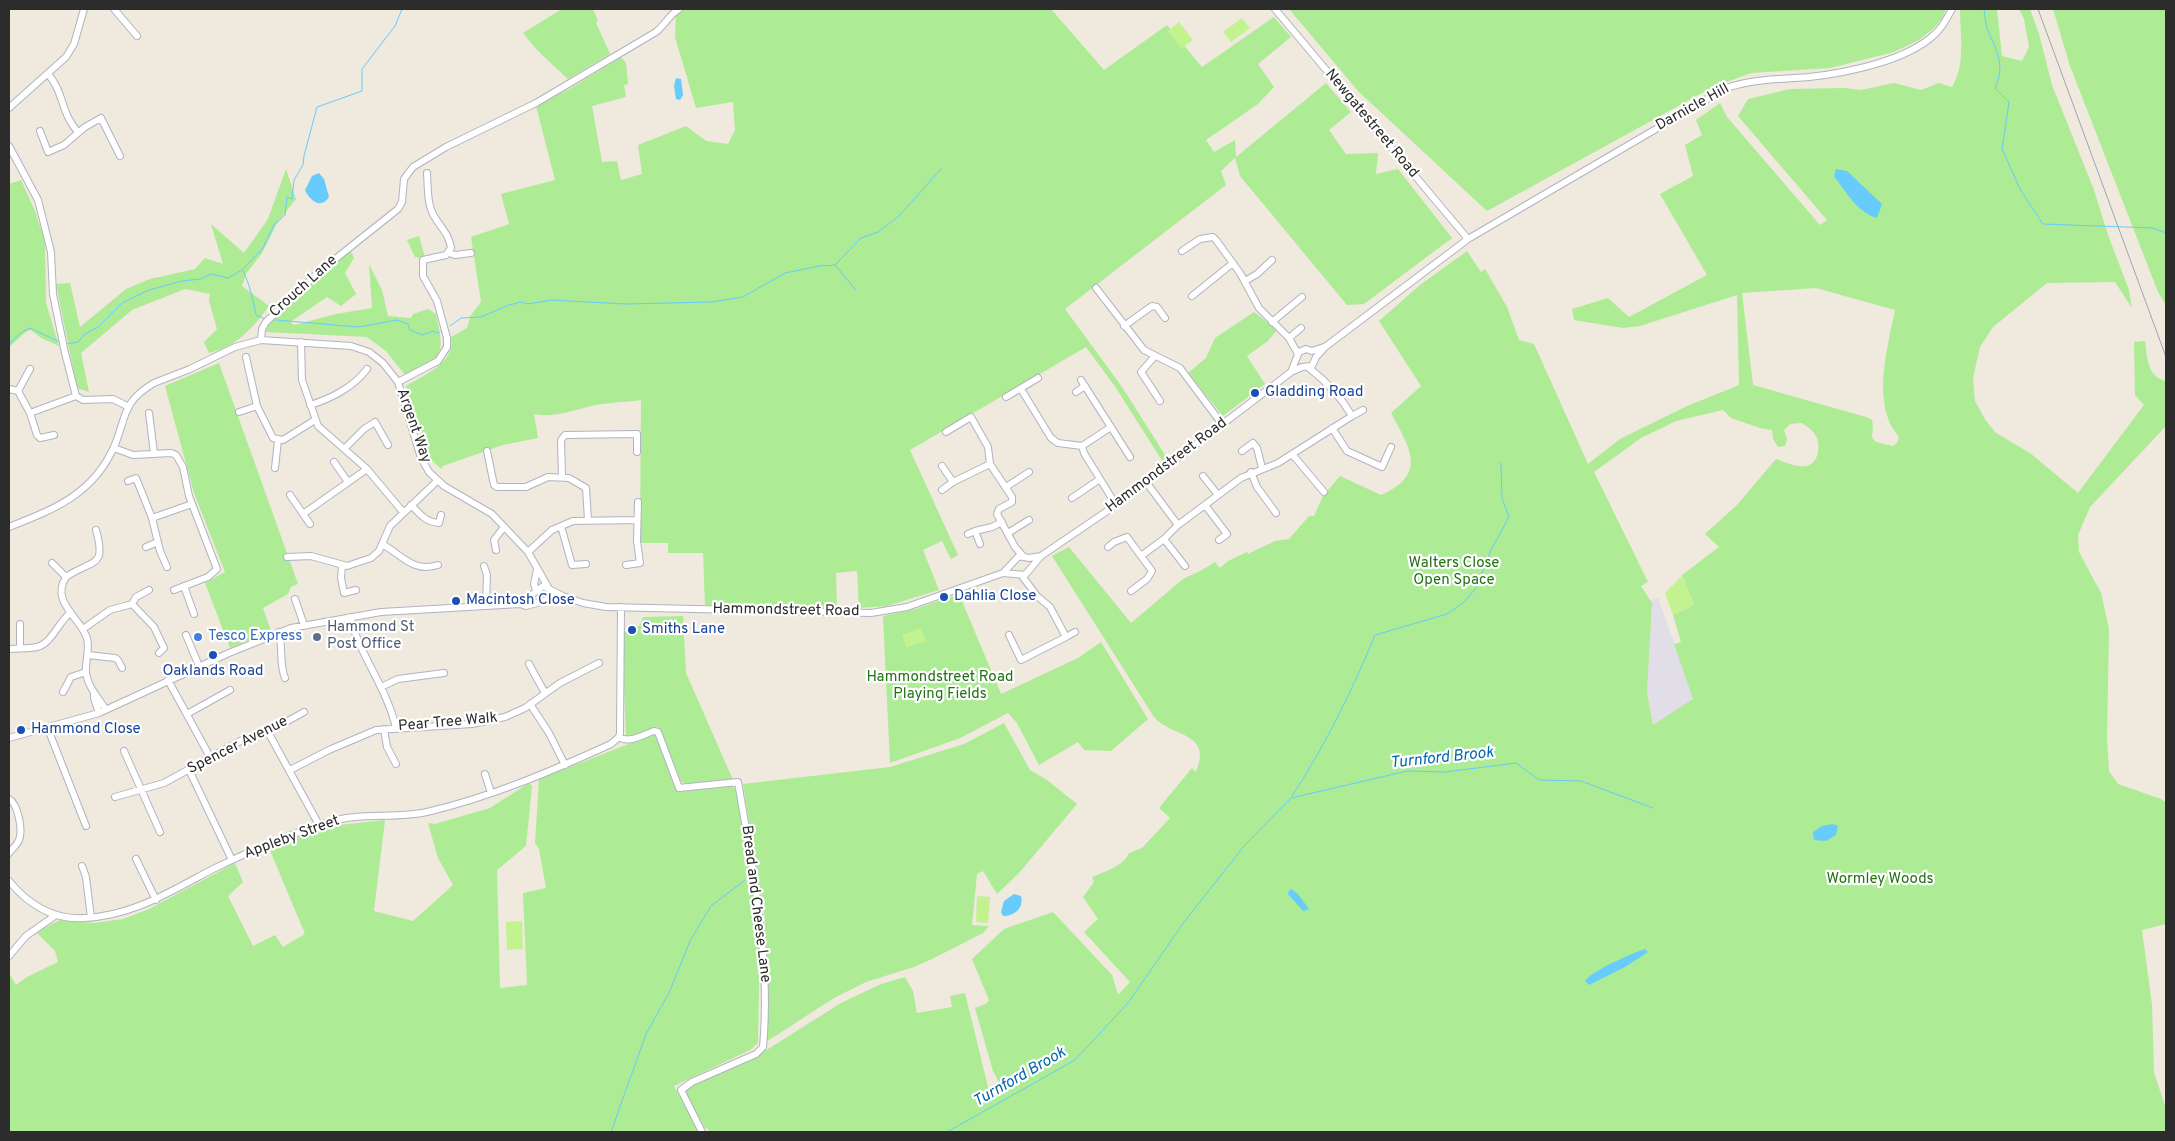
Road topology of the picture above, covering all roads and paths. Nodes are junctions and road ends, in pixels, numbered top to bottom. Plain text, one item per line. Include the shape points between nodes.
1 (84, 9) edge
2 (114, 9) edge
3 (679, 9) edge
4 (1274, 9) edge
5 (1952, 9) edge
6 (137, 36) dead end
7 (48, 74) junction
8 (9, 108) edge
9 (40, 131) dead end
10 (78, 132) junction
11 (9, 147) edge
12 (120, 156) dead end
13 (427, 173) dead end
14 (1495, 222) joint
15 (1468, 239) junction
16 (1182, 251) dead end
17 (471, 252) dead end
18 (449, 253) junction
19 (1272, 260) dead end
20 (1233, 263) junction
21 (1244, 281) junction
22 (1096, 288) dead end
23 (1192, 296) dead end
24 (1302, 297) dead end
25 (1165, 318) dead end
26 (1272, 322) junction
27 (1124, 326) junction
28 (1301, 328) dead end
29 (1289, 338) junction
30 (261, 340) junction
31 (301, 342) junction
32 (1299, 355) junction
33 (246, 357) dead end
34 (1154, 357) junction
35 (1311, 361) junction
36 (30, 369) dead end
37 (367, 369) dead end
38 (1291, 372) junction
39 (1038, 378) dead end
40 (1081, 380) dead end
41 (398, 382) junction
42 (1085, 386) junction
43 (9, 389) edge
44 (1021, 389) junction
45 (18, 392) junction
46 (1076, 392) dead end
47 (76, 396) junction
48 (1006, 397) dead end
49 (1160, 400) dead end
50 (310, 405) junction
51 (258, 406) junction
52 (129, 407) junction
53 (1364, 410) dead end
54 (239, 412) dead end
55 (30, 413) junction
56 (149, 413) dead end
57 (978, 413) dead end
58 (1352, 416) junction
59 (971, 418) junction
60 (315, 420) junction
61 (1222, 424) junction
62 (1111, 427) junction
63 (1332, 428) junction
64 (946, 432) dead end
65 (54, 435) dead end
66 (278, 440) junction
67 (388, 445) dead end
68 (1082, 446) junction
69 (1391, 447) dead end
70 (114, 448) junction
71 (344, 448) junction
72 (486, 451) dead end
73 (1242, 451) dead end
74 (638, 452) dead end
75 (154, 453) junction
76 (1292, 454) junction
77 (1130, 457) dead end
78 (334, 462) dead end
79 (990, 464) junction
80 (942, 466) dead end
81 (275, 468) dead end
82 (1262, 468) junction
83 (367, 469) junction
84 (1029, 472) dead end
85 (1251, 472) junction
86 (562, 476) junction
87 (1203, 476) dead end
88 (1100, 479) junction
89 (128, 481) dead end
90 (437, 481) junction
91 (348, 482) junction
92 (953, 482) junction
93 (1146, 482) junction
94 (1006, 487) junction
95 (942, 490) dead end
96 (1324, 492) dead end
97 (290, 495) dead end
98 (1218, 495) junction
99 (1072, 498) dead end
100 (638, 502) dead end
101 (192, 504) junction
102 (411, 505) junction
103 (1116, 505) junction
104 (1205, 505) junction
105 (403, 512) junction
106 (1276, 513) dead end
107 (303, 514) junction
108 (441, 515) dead end
109 (152, 518) junction
110 (588, 520) junction
111 (637, 520) junction
112 (1029, 520) dead end
113 (1002, 522) junction
114 (310, 524) dead end
115 (1178, 525) junction
116 (504, 526) junction
117 (561, 526) junction
118 (9, 527) edge
119 (96, 530) dead end
120 (975, 531) junction
121 (1008, 533) junction
122 (968, 534) dead end
123 (1164, 539) junction
124 (1219, 540) dead end
125 (158, 542) junction
126 (382, 544) junction
127 (980, 544) dead end
128 (146, 547) dead end
129 (1108, 547) dead end
130 (1015, 548) junction
131 (496, 550) dead end
132 (528, 552) junction
133 (1041, 556) junction
134 (1141, 556) junction
135 (287, 557) dead end
136 (1026, 557) junction
137 (1013, 561) junction
138 (52, 563) dead end
139 (586, 564) dead end
140 (438, 565) dead end
141 (626, 565) dead end
142 (342, 566) junction
143 (484, 566) dead end
144 (1185, 566) dead end
145 (167, 567) dead end
146 (1031, 569) junction
147 (537, 570) junction
148 (1003, 573) junction
149 (1019, 575) junction
150 (66, 577) junction
151 (1030, 585) junction
152 (184, 586) junction
153 (549, 588) junction
154 (149, 590) dead end
155 (174, 590) dead end
156 (356, 590) dead end
157 (535, 591) junction
158 (1131, 592) dead end
159 (563, 596) junction
160 (295, 599) dead end
161 (550, 599) junction
162 (542, 602) junction
163 (132, 604) junction
164 (520, 604) junction
165 (486, 606) junction
166 (621, 607) junction
167 (70, 613) junction
168 (194, 614) dead end
169 (350, 617) junction
170 (20, 624) dead end
171 (304, 625) junction
172 (83, 629) junction
173 (279, 632) junction
174 (1075, 632) dead end
175 (186, 636) dead end
176 (1009, 636) dead end
177 (1066, 637) junction
178 (20, 648) junction
179 (9, 649) edge
180 (159, 652) dead end
181 (88, 655) junction
182 (599, 663) dead end
183 (529, 664) dead end
184 (198, 666) junction
185 (122, 668) dead end
186 (86, 672) junction
187 (444, 673) dead end
188 (285, 678) dead end
189 (168, 680) junction
190 (381, 687) junction
191 (230, 690) dead end
192 (63, 692) dead end
193 (545, 693) junction
194 (530, 704) junction
195 (102, 712) junction
196 (304, 712) dead end
197 (187, 714) junction
198 (48, 728) junction
199 (396, 728) junction
200 (384, 729) junction
201 (268, 732) junction
202 (619, 737) junction
203 (9, 738) edge
204 (124, 751) dead end
205 (210, 757) junction
206 (396, 764) dead end
207 (565, 765) junction
208 (189, 770) junction
209 (290, 770) junction
210 (484, 774) dead end
211 (142, 790) junction
212 (491, 793) junction
213 (115, 797) dead end
214 (9, 799) edge
215 (319, 825) junction
216 (86, 826) dead end
217 (160, 832) dead end
218 (9, 853) edge
219 (136, 859) dead end
220 (232, 860) junction
221 (82, 866) dead end
222 (9, 881) edge
223 (156, 900) junction
224 (56, 915) junction
225 (90, 918) junction
226 (9, 956) edge
227 (702, 1132) edge

1 - 7 street via 70,52
2 - 6 street
3 - 30 street, Crouch Lane via 656,32 543,99 413,167 404,179 402,202 398,209 304,285 266,322
4 - 15 street, Newgatestreet Road
5 - 14 street, Darnicle Hill via 1931,38 1887,60 1822,75 1744,83 1718,92
7 - 8 street
7 - 10 street
9 - 10 street via 48,152 70,141
10 - 12 street via 101,118
11 - 47 street via 38,200 51,252 53,294
13 - 18 street via 431,208 447,234 451,245
14 - 15 street, Hammondstreet Road
15 - 35 street, Hammondstreet Road
16 - 20 street via 1200,239 1213,237
17 - 18 street
18 - 41 street via 424,260 423,276 437,302 447,347 438,361
19 - 21 street
20 - 21 street
20 - 23 street
21 - 26 street via 1259,308
22 - 27 street
24 - 26 street
25 - 27 street via 1157,307 1152,306
26 - 29 street
27 - 34 street
28 - 29 street
29 - 32 street
30 - 31 street, Argent Way
30 - 52 street via 235,347 154,383
31 - 41 street, Argent Way via 363,350 384,363
31 - 50 street via 302,380
32 - 35 street
32 - 35 street
32 - 38 street, Hammondstreet Road
33 - 51 street
34 - 49 street via 1140,372
34 - 61 street via 1180,368
35 - 38 street, Hammondstreet Road
35 - 58 street
36 - 45 street
37 - 50 street via 356,381 329,398
38 - 61 street, Hammondstreet Road
39 - 44 street
40 - 42 street
41 - 90 street, Argent Way via 421,458
42 - 46 street
42 - 62 street
43 - 45 street
44 - 48 street
44 - 68 street via 1051,438 1058,443
45 - 55 street
47 - 52 street via 83,400 113,399
47 - 55 street
50 - 60 street
51 - 54 street
51 - 66 street via 270,435
52 - 70 street
53 - 58 street
55 - 65 street via 40,438
56 - 75 street
57 - 59 street
58 - 63 street
59 - 64 street
59 - 79 street via 988,447
60 - 66 street
60 - 71 street via 323,432
61 - 93 street, Hammondstreet Road
62 - 68 street
62 - 77 street
63 - 69 street via 1347,451 1382,468
63 - 76 street
66 - 81 street
67 - 71 street via 378,424 373,422
68 - 88 street
70 - 75 street via 133,455
70 - 118 street via 97,474 70,500
71 - 83 street
72 - 86 street via 497,487 526,488 548,476
73 - 82 street via 1253,443
74 - 86 street via 637,434 565,435 560,440
75 - 101 street via 178,453
76 - 82 street via 1273,466
76 - 96 street
78 - 91 street
79 - 92 street
79 - 94 street
80 - 92 street
82 - 85 street
83 - 91 street
83 - 105 street
84 - 94 street
85 - 98 street
85 - 106 street via 1257,488
86 - 110 street via 586,488
87 - 98 street
88 - 99 street
88 - 103 street
89 - 109 street via 136,478
90 - 102 street
90 - 116 street, Argent Way via 492,514
91 - 107 street
92 - 95 street
93 - 103 street, Hammondstreet Road
93 - 115 street
94 - 113 street via 1013,500 997,511
97 - 107 street
98 - 104 street
100 - 111 street
101 - 109 street
101 - 152 street via 217,569 208,577
102 - 105 street
102 - 108 street via 431,522 439,523
103 - 133 street, Hammondstreet Road
104 - 115 street
104 - 124 street via 1227,534
105 - 126 street via 387,530
107 - 114 street
109 - 125 street
110 - 111 street
110 - 117 street
111 - 141 street via 640,563
112 - 121 street
113 - 120 street
113 - 121 street
115 - 123 street
116 - 131 street via 494,540
116 - 132 street, Argent Way
117 - 132 street via 549,532
117 - 139 street via 572,565
119 - 150 street via 101,549 98,559
120 - 122 street
120 - 127 street
121 - 130 street
123 - 134 street
123 - 144 street
125 - 128 street
125 - 145 street
126 - 140 street via 414,566
126 - 142 street via 371,558
129 - 134 street via 1128,534
130 - 136 street
130 - 137 street
132 - 147 street, Argent Way
133 - 136 street, Hammondstreet Road
133 - 146 street, Hammondstreet Road
134 - 158 street via 1152,574
135 - 142 street via 311,556
136 - 137 street, Hammondstreet Road
136 - 146 street
137 - 148 street, Hammondstreet Road
137 - 149 street
138 - 150 street
142 - 156 street via 344,593
143 - 165 street via 487,575
146 - 149 street, Hammondstreet Road
146 - 151 street
147 - 153 street, Argent Way
147 - 157 street, Argent Way
148 - 149 street, Hammondstreet Road
148 - 166 street, Hammondstreet Road via 906,607 871,613
149 - 151 street
150 - 167 street via 62,597
151 - 177 street via 1050,607
152 - 155 street
152 - 168 street
153 - 157 street via 540,586
153 - 159 street, Hammondstreet Road
153 - 161 street
154 - 163 street via 136,597
157 - 162 street via 537,600
157 - 164 street
159 - 161 street
159 - 166 street, Hammondstreet Road via 592,605
160 - 171 street
161 - 162 street
162 - 164 street via 526,606
163 - 172 street via 110,610
163 - 180 street via 157,632 164,648
164 - 165 street
165 - 169 street
166 - 202 street
167 - 172 street
167 - 178 street via 45,644
169 - 171 street
169 - 190 street via 356,639
170 - 178 street
171 - 173 street
172 - 181 street
173 - 184 street
173 - 188 street
174 - 177 street
175 - 184 street
176 - 177 street via 1018,661
178 - 179 street
181 - 185 street via 115,658
181 - 186 street
182 - 193 street, Pear Tree Walk
183 - 193 street
184 - 189 street
186 - 192 street via 71,677
186 - 195 street
187 - 190 street via 398,679
189 - 195 street
189 - 197 street
190 - 199 street via 391,707
191 - 197 street
193 - 194 street, Pear Tree Walk
194 - 199 street, Pear Tree Walk via 510,716 495,720
194 - 207 street
195 - 198 street
196 - 201 street, Spencer Avenue
197 - 205 street
198 - 203 street
198 - 216 street
199 - 200 street, Pear Tree Walk
200 - 206 street via 387,747
200 - 209 street, Pear Tree Walk via 369,732
201 - 205 street, Spencer Avenue
201 - 209 street
202 - 207 street, Appleby Street via 611,744
202 - 227 street, Bread and Cheese Lane via 629,740 658,732 679,788 738,782 754,877 765,974 763,1047 756,1054 681,1090
204 - 211 street
205 - 208 street, Spencer Avenue
207 - 212 street, Appleby Street
208 - 211 street, Spencer Avenue
208 - 220 street
209 - 215 street
210 - 212 street
211 - 213 street, Spencer Avenue
211 - 217 street
212 - 215 street, Appleby Street via 426,812 347,818
214 - 218 street via 16,806 20,836
215 - 220 street, Appleby Street
219 - 223 street
220 - 223 street, Appleby Street
221 - 225 street
222 - 224 street via 27,900
223 - 225 street, Appleby Street via 128,911
224 - 225 street, Appleby Street
224 - 226 street via 26,936

